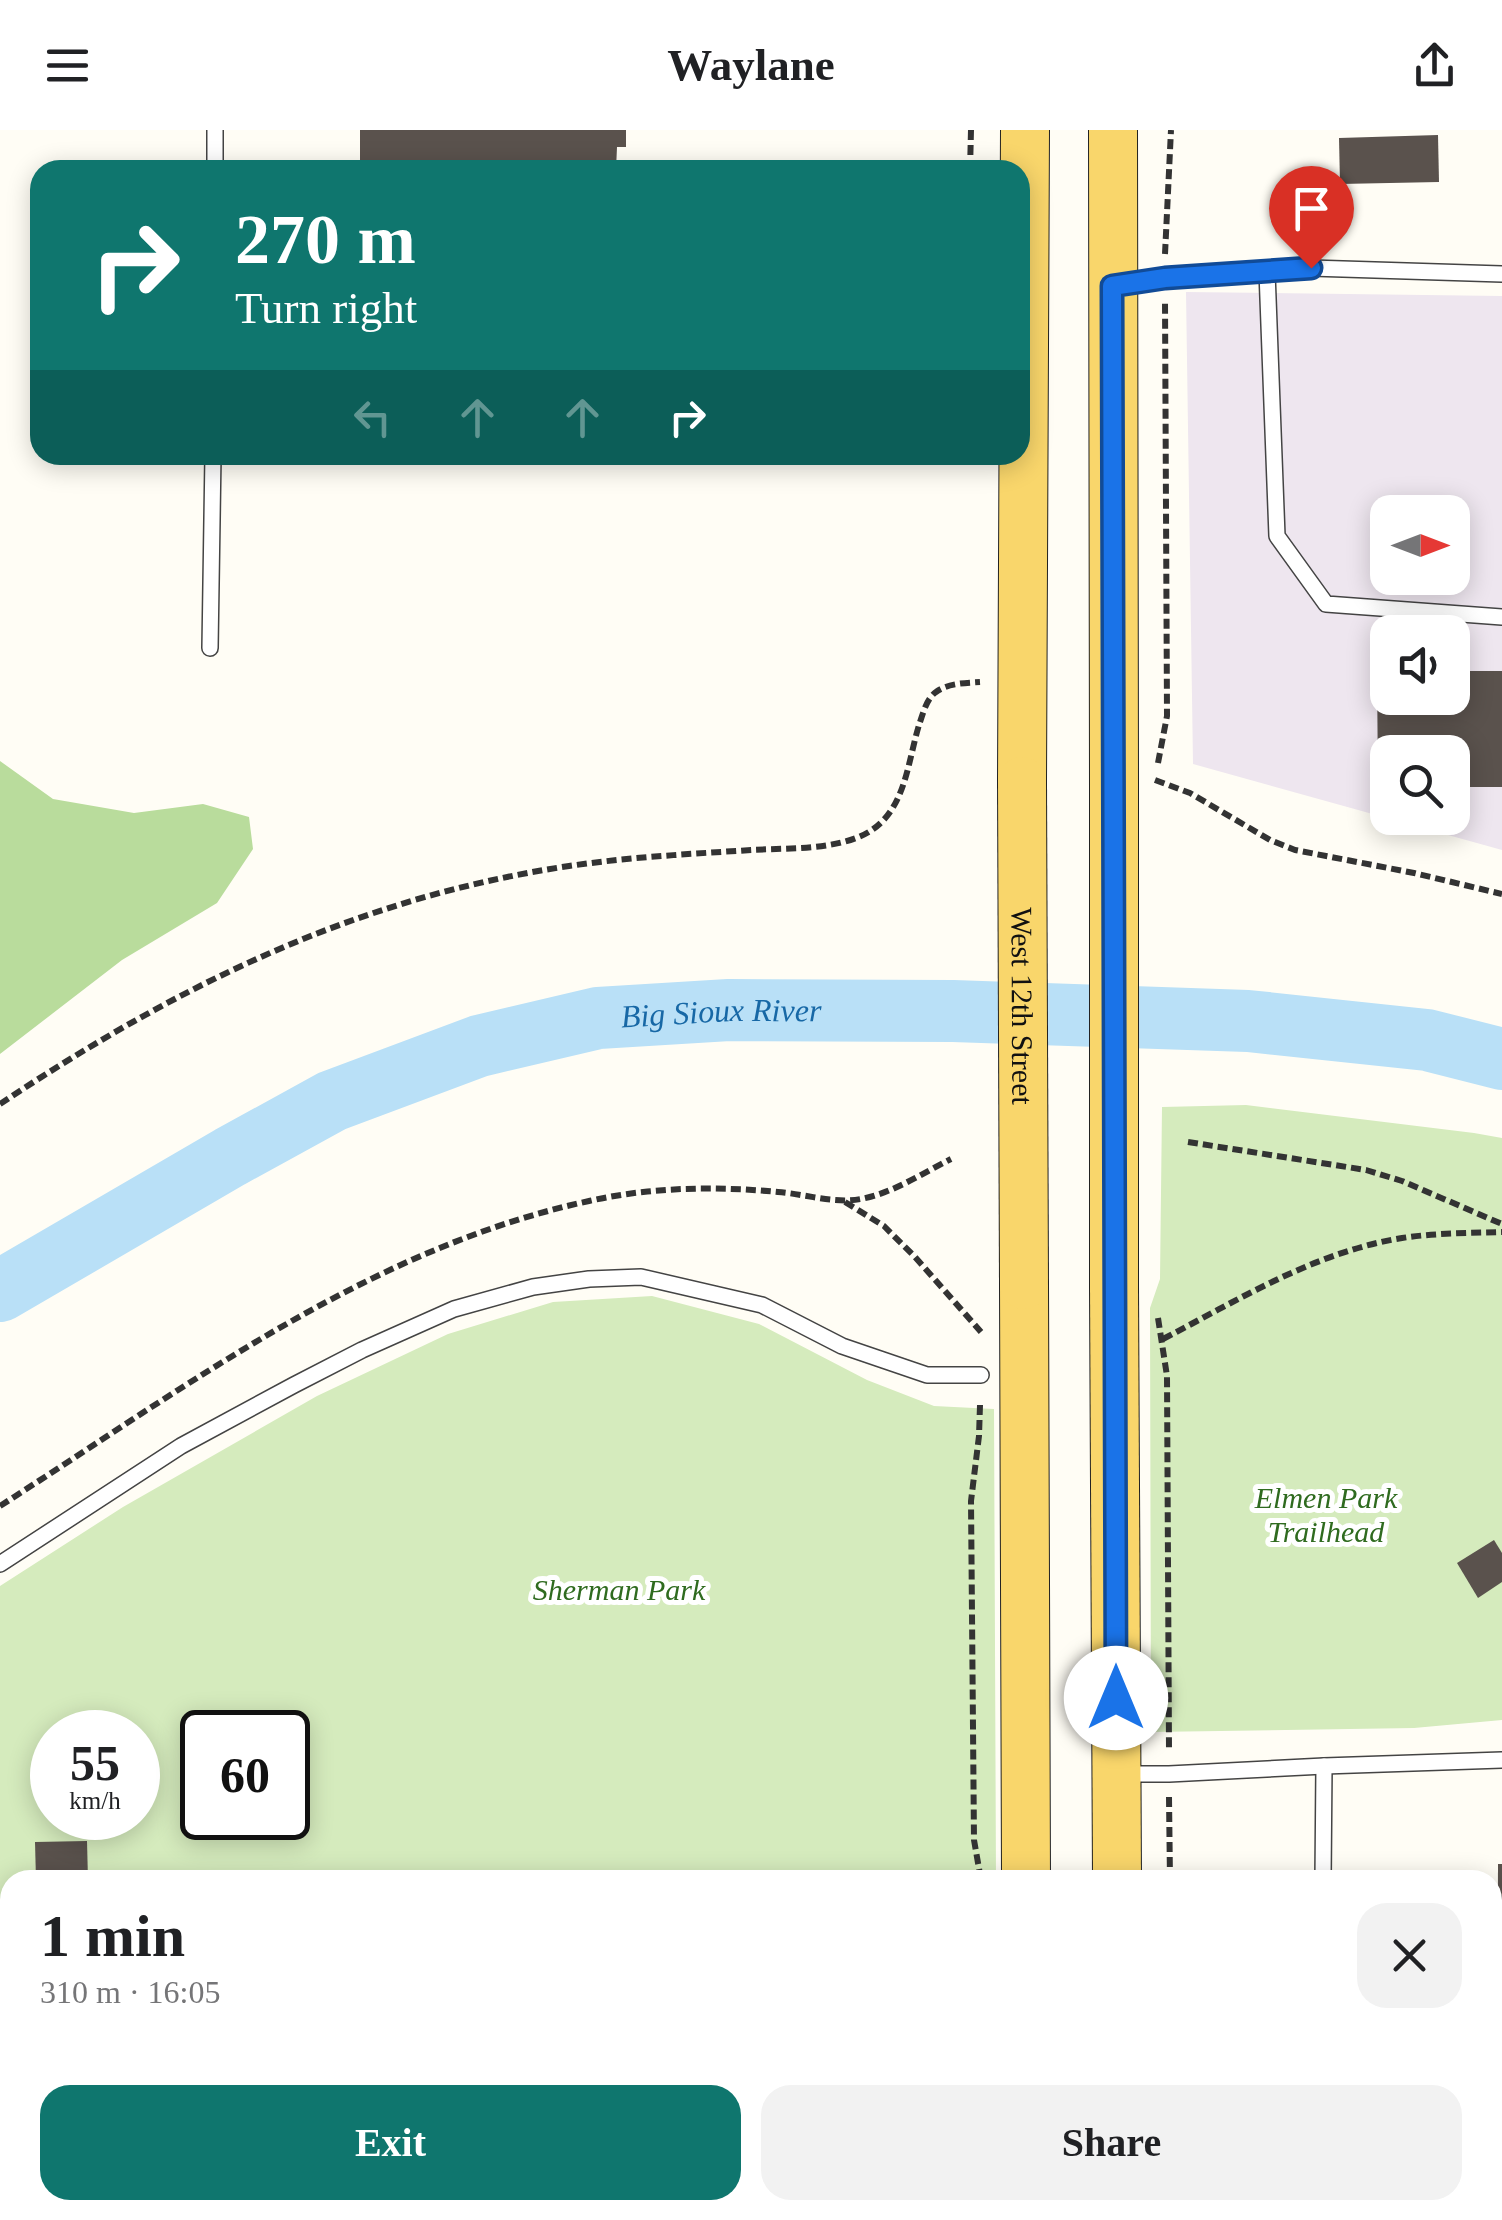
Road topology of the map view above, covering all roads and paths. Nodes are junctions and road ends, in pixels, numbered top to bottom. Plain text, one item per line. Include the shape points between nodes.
1 (215, 130) edge
2 (971, 130) edge
3 (1025, 130) edge
4 (1114, 130) edge
5 (1171, 130) edge
6 (215, 160) edge
7 (970, 160) edge
8 (1025, 160) edge
9 (1267, 272) junction
10 (1502, 274) edge
11 (1165, 278) junction
12 (1112, 286) junction
13 (213, 465) edge
14 (1022, 465) edge
15 (1502, 617) edge
16 (210, 648) dead end
17 (980, 682) dead end
18 (1139, 787) junction
19 (1502, 894) edge
20 (0, 1104) edge
21 (1188, 1142) dead end
22 (951, 1159) dead end
23 (844, 1201) junction
24 (1502, 1224) edge
25 (1502, 1232) edge
26 (981, 1374) junction
27 (0, 1506) edge
28 (0, 1564) edge
29 (1502, 1760) edge
30 (1324, 1766) junction
31 (1116, 1774) junction
32 (1169, 1774) junction
33 (979, 1870) edge
34 (1026, 1870) edge
35 (1117, 1870) edge
36 (1170, 1870) edge
37 (1323, 1870) edge

1 - 6 lane
2 - 7 path
3 - 8 main road, West 12th Street
4 - 12 main road
5 - 11 path
9 - 10 lane
9 - 11 lane
9 - 15 lane via 1276,536 1326,604
11 - 12 lane
11 - 18 path via 1168,716
12 - 18 main road
13 - 16 lane
14 - 34 main road, West 12th Street, bridge
17 - 20 path via 936,692 892,813 855,839 569,866 363,915 190,989
18 - 19 path via 1190,794 1295,850
18 - 31 main road, bridge via 1114,1286
21 - 24 path via 1366,1170
22 - 23 path via 864,1199
23 - 26 path via 884,1226 981,1332
23 - 27 path via 717,1188 659,1191 592,1200 460,1240 289,1321
25 - 32 path via 1360,1247 1304,1266 1163,1339
26 - 28 lane via 927,1374 842,1346 762,1305 641,1277 533,1287 454,1309 344,1358 180,1446
26 - 33 path via 971,1501
29 - 30 lane
30 - 32 lane
30 - 37 lane
31 - 32 lane
31 - 35 main road
32 - 36 path

